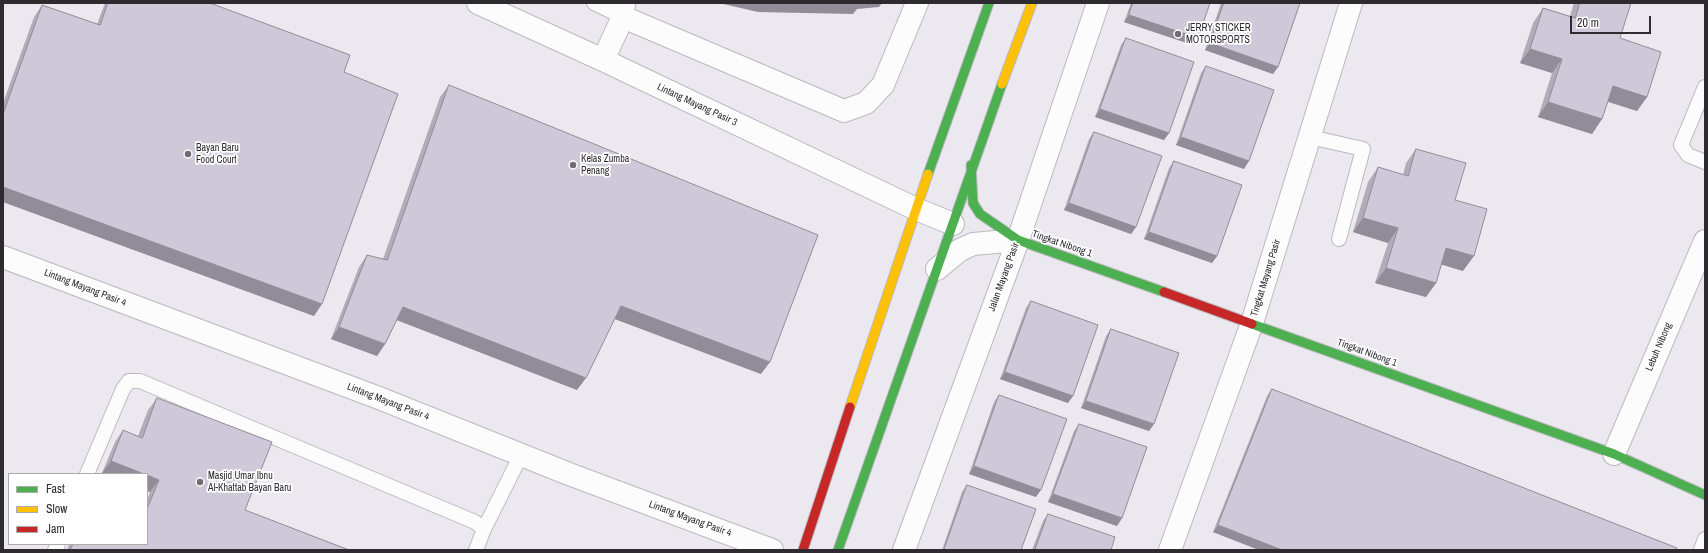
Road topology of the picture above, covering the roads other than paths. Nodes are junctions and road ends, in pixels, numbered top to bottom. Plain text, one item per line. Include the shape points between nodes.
1 (478, 3) edge
2 (594, 3) edge
3 (917, 3) edge
4 (989, 3) edge
5 (1032, 3) edge
6 (1098, 3) edge
7 (1351, 3) edge
8 (623, 10) edge
9 (603, 60) junction
10 (1705, 87) edge
11 (1310, 137) junction
12 (1705, 162) edge
13 (971, 165) junction
14 (916, 209) junction
15 (953, 224) junction
16 (1339, 239) dead end
17 (1018, 240) junction
18 (1705, 240) edge
19 (3, 257) edge
20 (937, 269) junction
21 (1252, 323) junction
22 (1614, 454) junction
23 (521, 455) junction
24 (87, 473) edge
25 (1705, 495) edge
26 (484, 529) junction
27 (1705, 539) edge
28 (476, 550) edge
29 (772, 550) edge
30 (803, 550) edge
31 (838, 550) edge
32 (904, 550) edge
33 (1170, 550) edge
34 (1701, 550) edge

1 - 9 street, Lintang Mayang Pasir 3
2 - 8 lane
3 - 8 street via 883,85 866,103 844,111
4 - 14 street
5 - 13 street
6 - 17 street, Jalan Mayang Pasir
7 - 11 street, Tingkat Mayang Pasir
8 - 9 street
9 - 14 street, Lintang Mayang Pasir 3
10 - 12 lane via 1681,145 1688,155
11 - 16 lane via 1362,150
11 - 21 street, Tingkat Mayang Pasir
13 - 15 street
13 - 17 street, Tingkat Nibong 1 via 973,203 980,214
14 - 15 street, Lintang Mayang Pasir 3
14 - 30 street
15 - 20 street
17 - 20 street via 973,244 960,250
17 - 21 street, Tingkat Nibong 1
17 - 32 street, Jalan Mayang Pasir
18 - 22 street, Lebuh Nibong
19 - 23 street, Lintang Mayang Pasir 4 via 379,398
20 - 31 street
21 - 22 street, Tingkat Nibong 1
21 - 33 street, Tingkat Mayang Pasir
22 - 25 street, Tingkat Nibong 1
23 - 26 lane
23 - 29 street, Lintang Mayang Pasir 4
24 - 26 lane via 122,389 129,380 140,381 476,522
26 - 28 lane
27 - 34 lane

